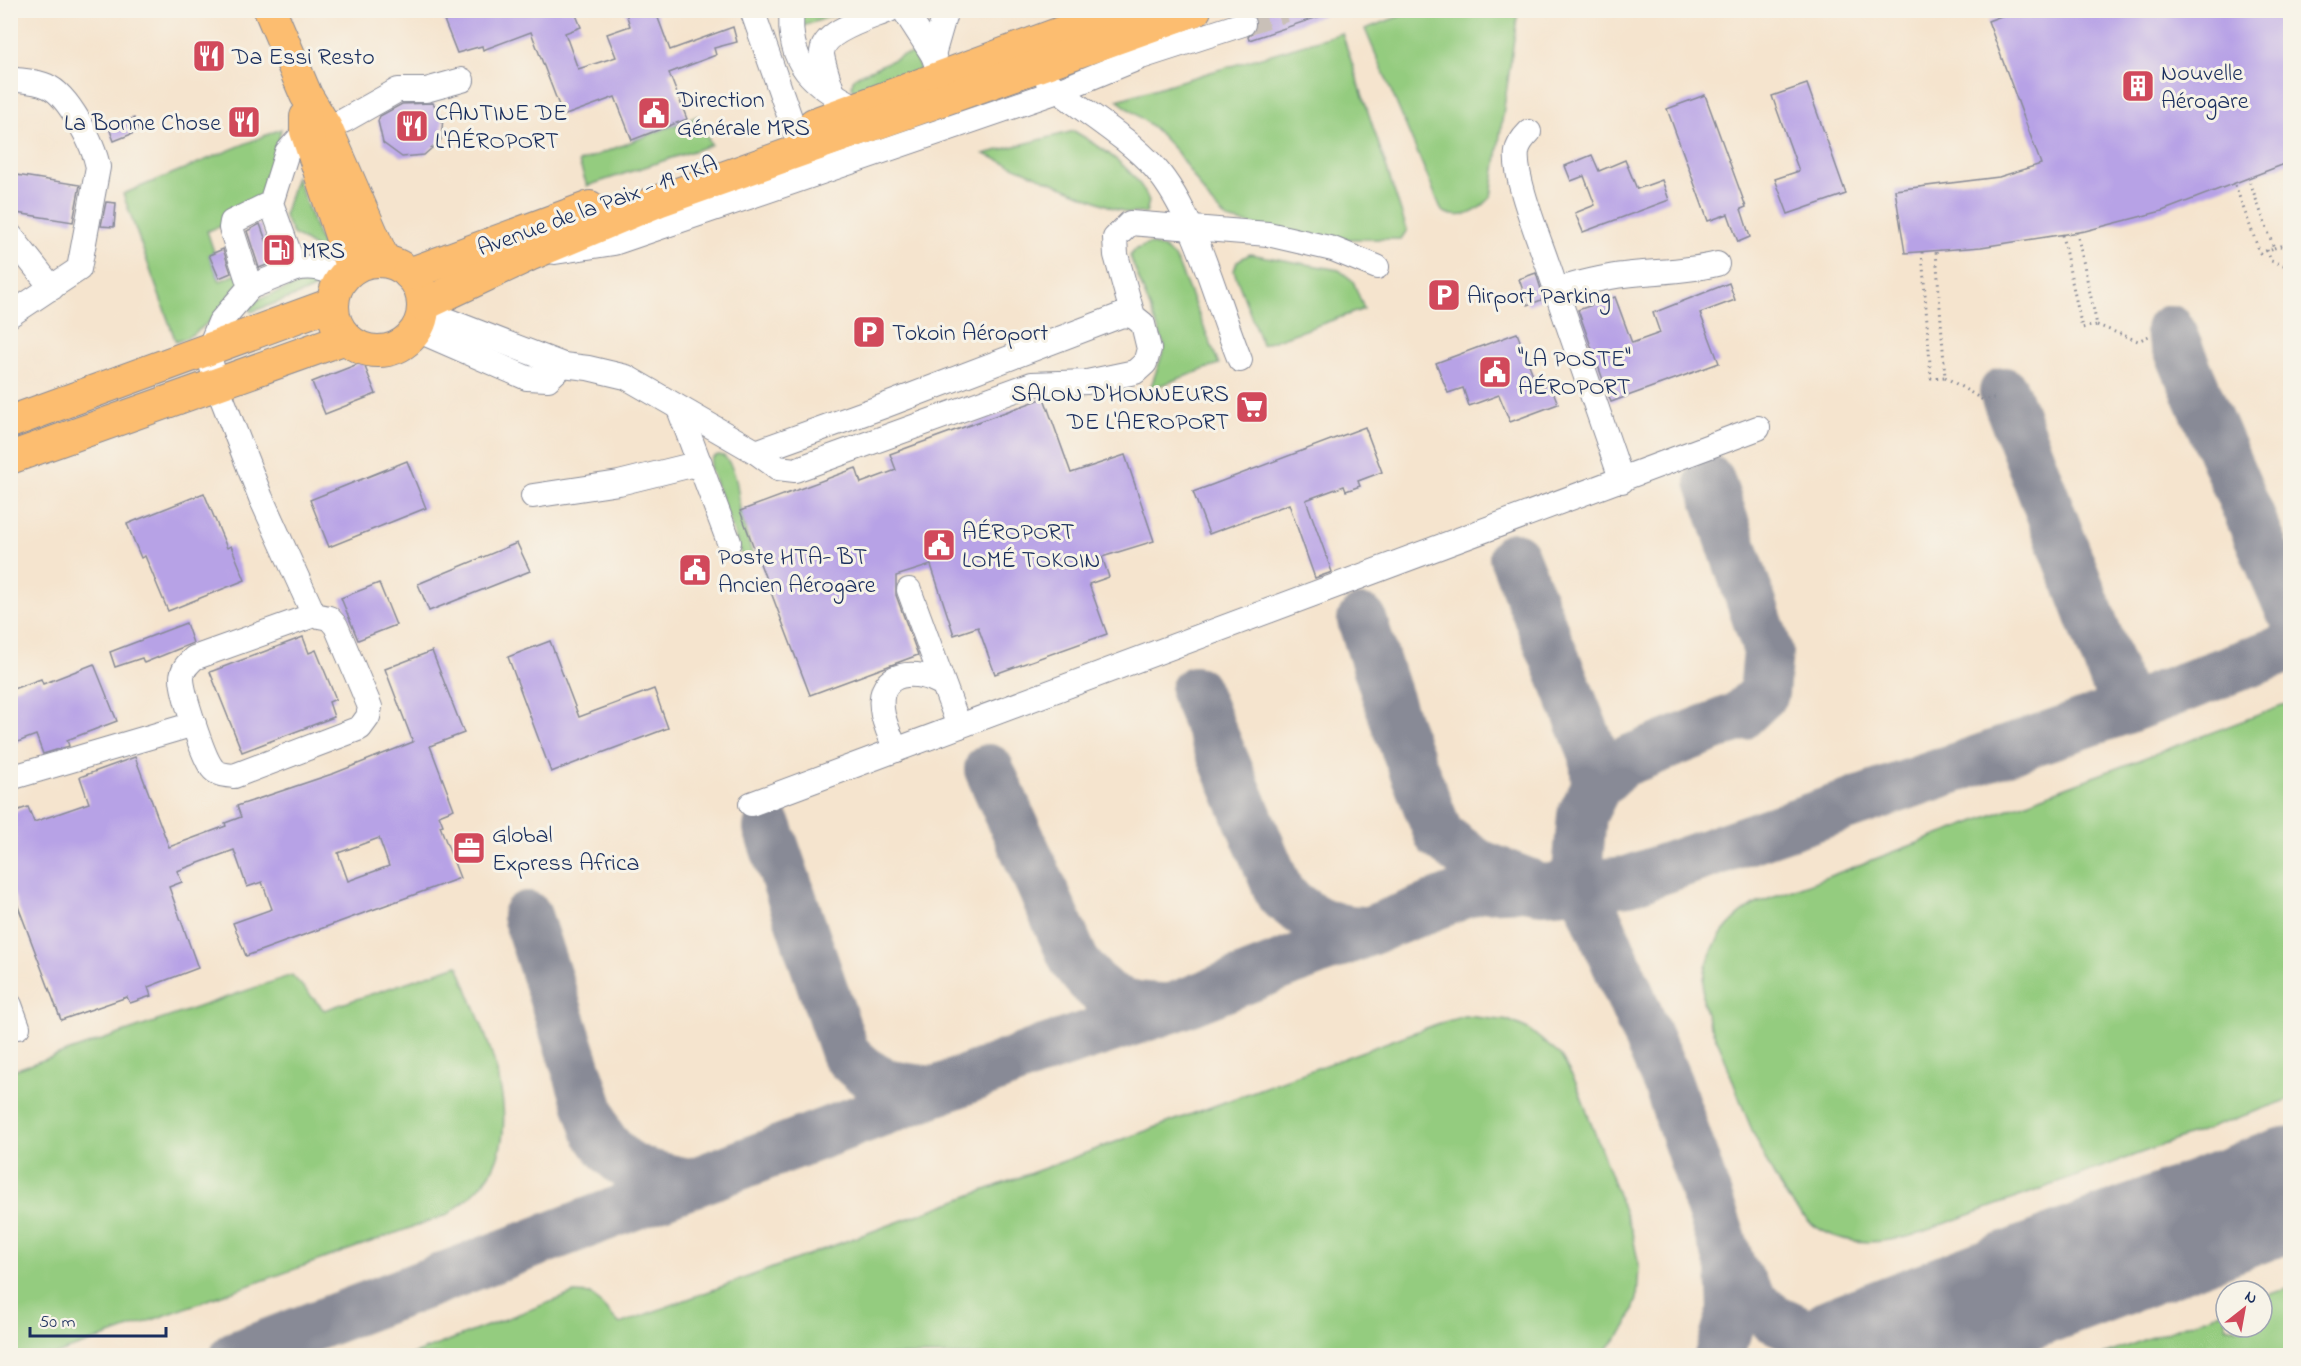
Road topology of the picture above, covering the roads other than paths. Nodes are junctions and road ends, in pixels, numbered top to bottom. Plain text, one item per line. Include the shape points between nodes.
1 (270, 10) edge
2 (752, 10) edge
3 (792, 10) edge
4 (889, 10) edge
5 (904, 10) edge
6 (946, 10) edge
7 (1123, 10) edge
8 (1195, 10) edge
9 (1243, 24) tunnel mouth
10 (1033, 69) junction
11 (941, 77) junction
12 (10, 79) edge
13 (462, 80) dead end
14 (1058, 91) junction
15 (846, 102) junction
16 (316, 130) junction
17 (795, 132) junction
18 (1529, 132) dead end
19 (271, 203) junction
20 (1191, 230) junction
21 (10, 235) edge
22 (529, 255) junction
23 (1717, 264) dead end
24 (1377, 267) dead end
25 (397, 268) junction
26 (295, 269) junction
27 (342, 284) junction
28 (250, 287) junction
29 (52, 288) junction
30 (1556, 290) junction
31 (10, 315) edge
32 (421, 315) junction
33 (1133, 316) junction
34 (346, 338) junction
35 (208, 351) junction
36 (1240, 360) dead end
37 (216, 383) junction
38 (679, 409) junction
39 (10, 422) edge
40 (1758, 428) dead end
41 (756, 452) junction
42 (10, 458) edge
43 (700, 464) junction
44 (1622, 481) junction
45 (533, 496) dead end
46 (729, 542) dead end
47 (909, 590) dead end
48 (314, 615) junction
49 (943, 684) junction
50 (194, 724) junction
51 (959, 726) junction
52 (896, 750) junction
53 (10, 778) edge
54 (751, 804) dead end

1 - 16 main road via 306,95
2 - 17 lane
3 - 15 lane via 789,34 796,56 810,76
4 - 15 lane via 836,32 825,45 822,53
5 - 11 lane
6 - 11 lane
7 - 11 main road, Avenue de la Paix - 19 TKA
8 - 10 main road
9 - 14 lane via 1141,57
10 - 11 main road
10 - 14 lane
11 - 15 main road, Avenue de la Paix - 19 TKA
11 - 22 main road
12 - 29 lane via 47,86 57,92 96,154 98,168 79,269
13 - 16 lane via 426,90 398,90
14 - 20 lane via 1118,134 1156,170
14 - 22 lane via 614,243
15 - 17 main road, Avenue de la Paix - 19 TKA
16 - 19 lane via 287,152
16 - 25 main road
16 - 27 main road
17 - 25 main road, Avenue de la Paix - 19 TKA
18 - 30 lane via 1517,151 1517,165
19 - 26 lane
19 - 28 lane via 232,222
20 - 24 lane via 1268,234 1333,249
20 - 33 lane via 1130,223 1115,238
20 - 36 lane
21 - 29 lane
22 - 32 main road
23 - 30 lane via 1689,271 1610,277
25 - 27 main road via 368,262
25 - 32 main road via 417,283
26 - 27 lane via 322,268
26 - 28 lane
27 - 34 main road via 338,328
27 - 35 main road
28 - 35 lane via 220,322
29 - 31 lane
30 - 44 lane
32 - 34 main road via 406,342 392,349 375,351
32 - 38 lane via 527,378 548,379 563,365 588,368 626,377
33 - 41 lane via 1122,315
33 - 41 lane via 1143,324 1149,349 1145,363 1135,372 1087,382 1032,384 795,470 778,468
34 - 37 main road
35 - 37 lane
35 - 39 main road
37 - 42 main road
37 - 48 lane via 261,498
38 - 41 lane
38 - 43 lane
40 - 44 lane
43 - 45 lane via 619,483
43 - 46 lane
44 - 51 lane
47 - 49 lane
48 - 50 lane via 194,658 182,678
48 - 50 lane via 328,618 336,626 370,707 369,717 360,728 234,776 212,769
49 - 51 lane
49 - 52 lane via 913,673 889,683 882,696 882,710
50 - 53 lane
51 - 52 lane
52 - 54 lane

